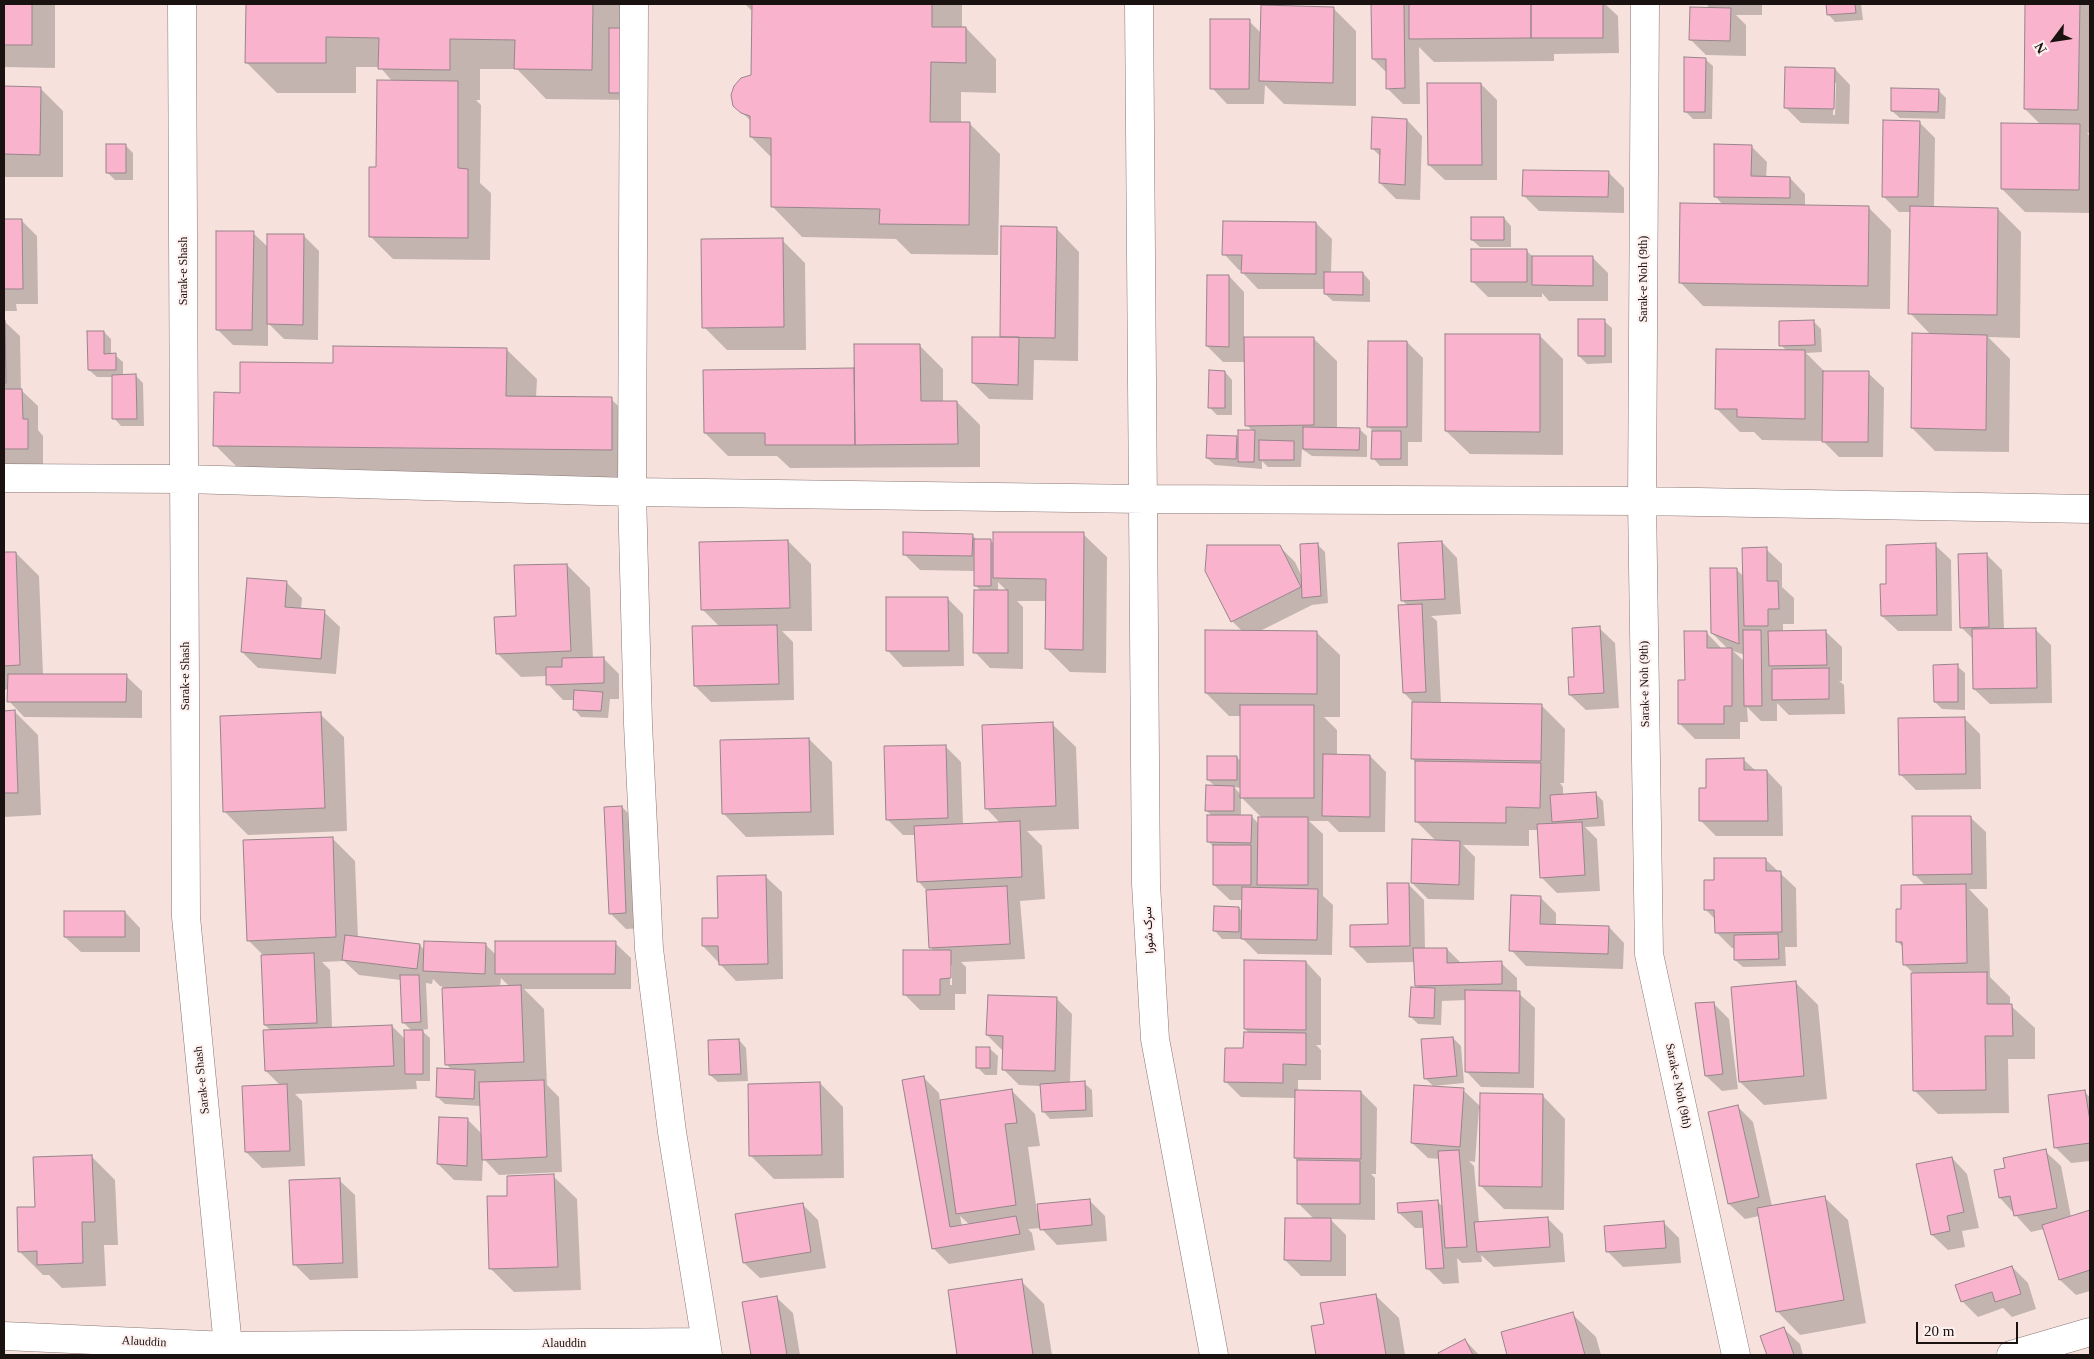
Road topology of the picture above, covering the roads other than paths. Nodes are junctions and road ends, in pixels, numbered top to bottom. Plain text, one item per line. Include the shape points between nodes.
1 (182, 4) edge
2 (634, 4) edge
3 (1139, 4) edge
4 (1645, 4) edge
5 (4, 478) edge
6 (185, 479) junction
7 (632, 492) junction
8 (1144, 499) junction
9 (1642, 501) junction
10 (2090, 509) edge
11 (2090, 1332) edge
12 (4, 1336) edge
13 (228, 1346) junction
14 (706, 1349) edge
15 (1214, 1355) edge
16 (1736, 1355) edge
17 (2011, 1355) edge

1 - 6 street, Sarak-e Shash
2 - 7 street
3 - 8 street, سرک شورا
4 - 9 street, Sarak-e Noh (9th)
5 - 6 street
6 - 7 street
6 - 13 street, Sarak-e Shash via 186,917
7 - 8 street
7 - 14 street via 638,724 649,949 672,1132
8 - 9 street
8 - 15 street, سرک شورا via 1146,884 1156,1039
9 - 10 street
9 - 16 street, Sarak-e Noh (9th) via 1649,954
11 - 17 street
12 - 13 street, Alauddin
13 - 14 street, Alauddin

